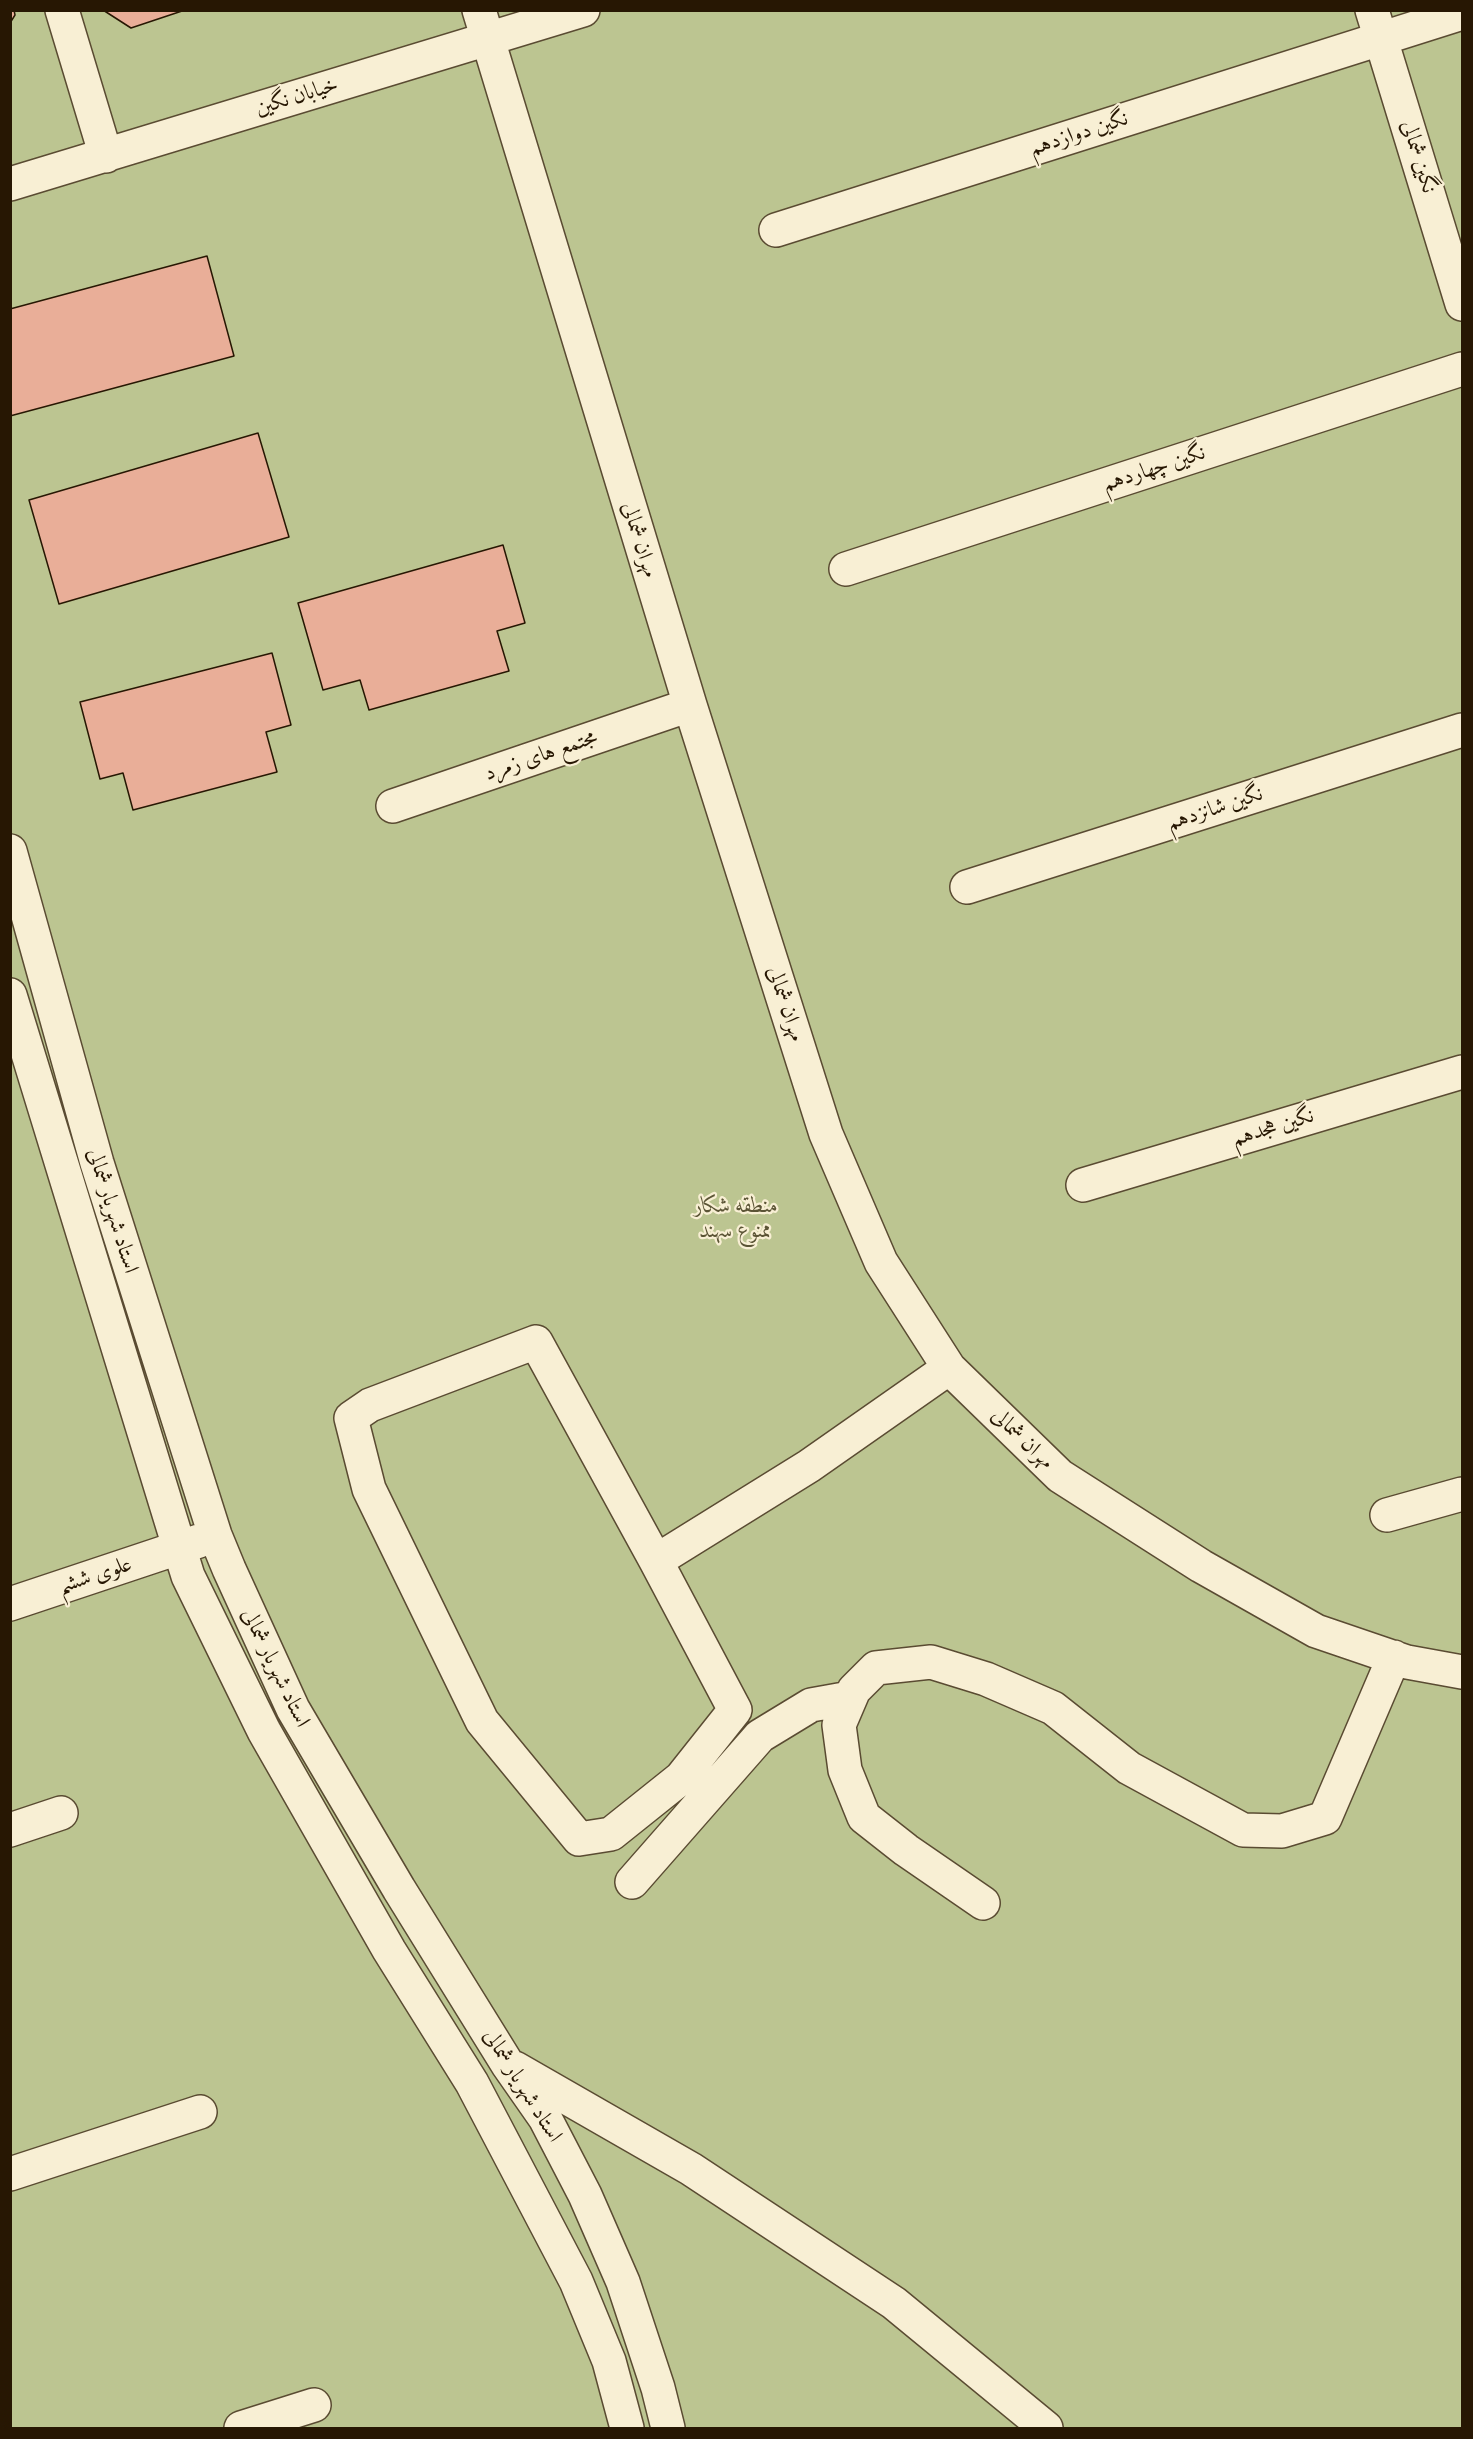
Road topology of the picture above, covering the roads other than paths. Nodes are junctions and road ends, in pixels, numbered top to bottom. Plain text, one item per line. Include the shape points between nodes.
1 (62, 10) edge
2 (583, 10) edge
3 (1462, 13) edge
4 (1377, 24) edge
5 (483, 25) edge
6 (105, 156) junction
7 (10, 184) edge
8 (776, 230) dead end
9 (1462, 304) edge
10 (1462, 369) edge
11 (846, 569) dead end
12 (690, 705) junction
13 (1462, 730) edge
14 (393, 806) dead end
15 (10, 851) edge
16 (967, 887) dead end
17 (10, 995) edge
18 (1462, 1072) edge
19 (1083, 1185) dead end
20 (949, 1368) junction
21 (1462, 1494) edge
22 (1387, 1515) dead end
23 (215, 1535) junction
24 (180, 1548) junction
25 (656, 1561) junction
26 (10, 1604) edge
27 (1394, 1657) junction
28 (1458, 1675) edge
29 (850, 1698) junction
30 (61, 1813) dead end
31 (10, 1830) edge
32 (632, 1882) dead end
33 (984, 1903) dead end
34 (508, 2065) junction
35 (472, 2083) junction
36 (200, 2112) dead end
37 (10, 2174) edge
38 (314, 2405) dead end
39 (241, 2428) edge
40 (627, 2428) edge
41 (668, 2428) edge
42 (1046, 2428) edge

1 - 6 street
2 - 5 street, خیابان نگین
3 - 4 street, نگین دوازدهم
4 - 8 street, نگین دوازدهم
4 - 9 street, نگین شمالی
5 - 6 street, خیابان نگین
5 - 12 street, مهران شمالی
6 - 7 street, خیابان نگین
10 - 11 street, نگین چهاردهم
12 - 14 street, مجتمع های زمرد
12 - 20 street, مهران شمالی via 826,1134 881,1262
13 - 16 street, نگین شانزدهم
15 - 23 street, استاد شهریار شمالی via 97,1163
17 - 24 street, استاد شهریار شمالی
18 - 19 street, نگین هجدهم
20 - 25 street via 809,1466
20 - 27 street, مهران شمالی via 1060,1476 1201,1566 1316,1631
21 - 22 street
23 - 24 street, علوی ششم
23 - 34 street, استاد شهریار شمالی via 292,1709
24 - 26 street, علوی ششم
24 - 35 street, استاد شهریار شمالی via 188,1576 264,1731 389,1950
25 - 25 street via 536,1342 370,1405 351,1418 369,1489 482,1721 579,1839 611,1834 681,1778 735,1710
27 - 28 street, مهران شمالی
27 - 29 street via 1324,1818 1282,1831 1243,1830 1129,1768 1053,1708 986,1679 931,1662 876,1668
29 - 32 street via 811,1705 760,1736
29 - 33 street via 839,1725 845,1770 864,1817
30 - 31 street
34 - 35 street
34 - 41 street, استاد شهریار شمالی via 545,2118 585,2195 623,2282
34 - 42 street via 691,2169 894,2303
35 - 40 street, استاد شهریار شمالی via 576,2281 609,2361
36 - 37 street
38 - 39 street

